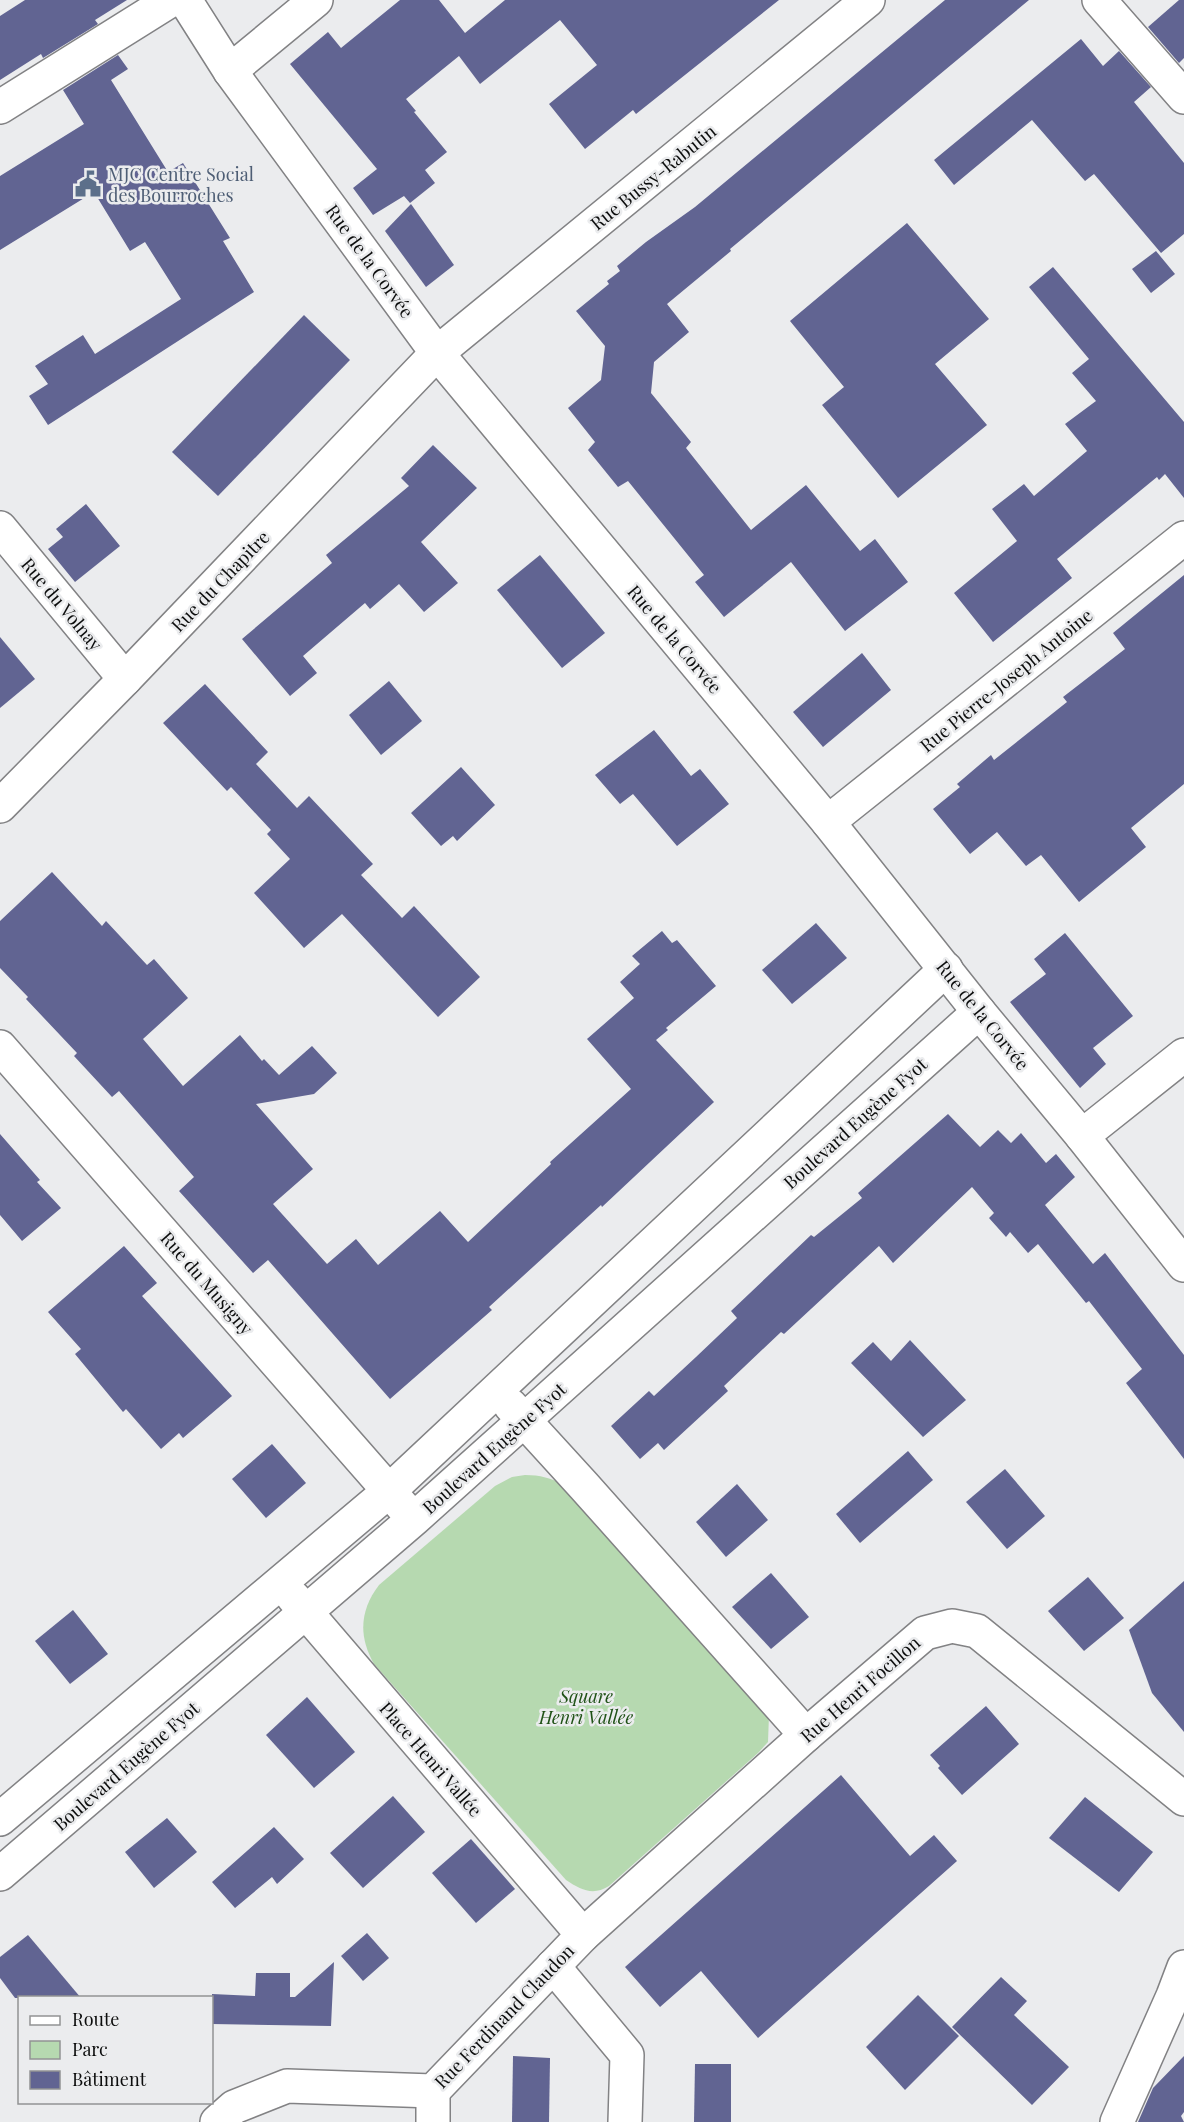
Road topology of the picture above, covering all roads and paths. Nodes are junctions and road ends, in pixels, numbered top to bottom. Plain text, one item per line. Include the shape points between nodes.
1 (171, 0) edge
2 (185, 0) edge
3 (316, 0) edge
4 (868, 0) edge
5 (1099, 0) edge
6 (230, 71) junction
7 (1184, 97) edge
8 (0, 107) edge
9 (437, 353) junction
10 (0, 528) edge
11 (1184, 538) edge
12 (125, 680) junction
13 (0, 806) edge
14 (828, 822) junction
15 (946, 969) junction
16 (979, 1012) junction
17 (0, 1047) edge
18 (1184, 1055) edge
19 (1082, 1136) junction
20 (1184, 1265) edge
21 (496, 1390) junction
22 (525, 1422) junction
23 (389, 1491) junction
24 (414, 1519) junction
25 (280, 1583) junction
26 (306, 1612) junction
27 (806, 1735) junction
28 (1184, 1798) edge
29 (0, 1820) edge
30 (0, 1874) edge
31 (583, 1935) junction
32 (553, 1966) junction
33 (1184, 1967) edge
34 (433, 2106) edge
35 (217, 2122) edge
36 (625, 2122) edge
37 (1117, 2122) edge

1 - 8 street
2 - 6 street, Rue de la Corvée
3 - 6 street
4 - 9 street, Rue Bussy-Rabutin
5 - 7 street
6 - 9 street, Rue de la Corvée
9 - 12 street, Rue du Chapitre
9 - 14 street, Rue de la Corvée
10 - 12 street, Rue du Volnay
11 - 14 street, Rue Pierre-Joseph Antoine
12 - 13 street, Rue du Chapitre
14 - 15 street, Rue de la Corvée
15 - 16 street, Rue de la Corvée
15 - 21 street
16 - 19 street, Rue de la Corvée
16 - 22 street, Boulevard Eugène Fyot
17 - 23 street, Rue du Musigny
18 - 19 street
19 - 20 street, Rue de la Corvée
21 - 22 street
21 - 23 street
22 - 24 street, Boulevard Eugène Fyot
22 - 27 street
23 - 24 street, Rue du Musigny
23 - 25 street
24 - 26 street, Boulevard Eugène Fyot
25 - 26 street, Place Henri Vallée
25 - 29 street
26 - 30 street, Boulevard Eugène Fyot
26 - 31 street, Place Henri Vallée
27 - 28 street, Rue Henri Focillon via 925,1633 952,1626 977,1630
27 - 31 street, Rue Henri Focillon
31 - 32 street, Rue Ferdinand Claudon
32 - 34 street, Rue Ferdinand Claudon
32 - 36 street via 627,2055
33 - 37 street
34 - 35 street, Rue Ferdinand Claudon via 287,2086 234,2107

